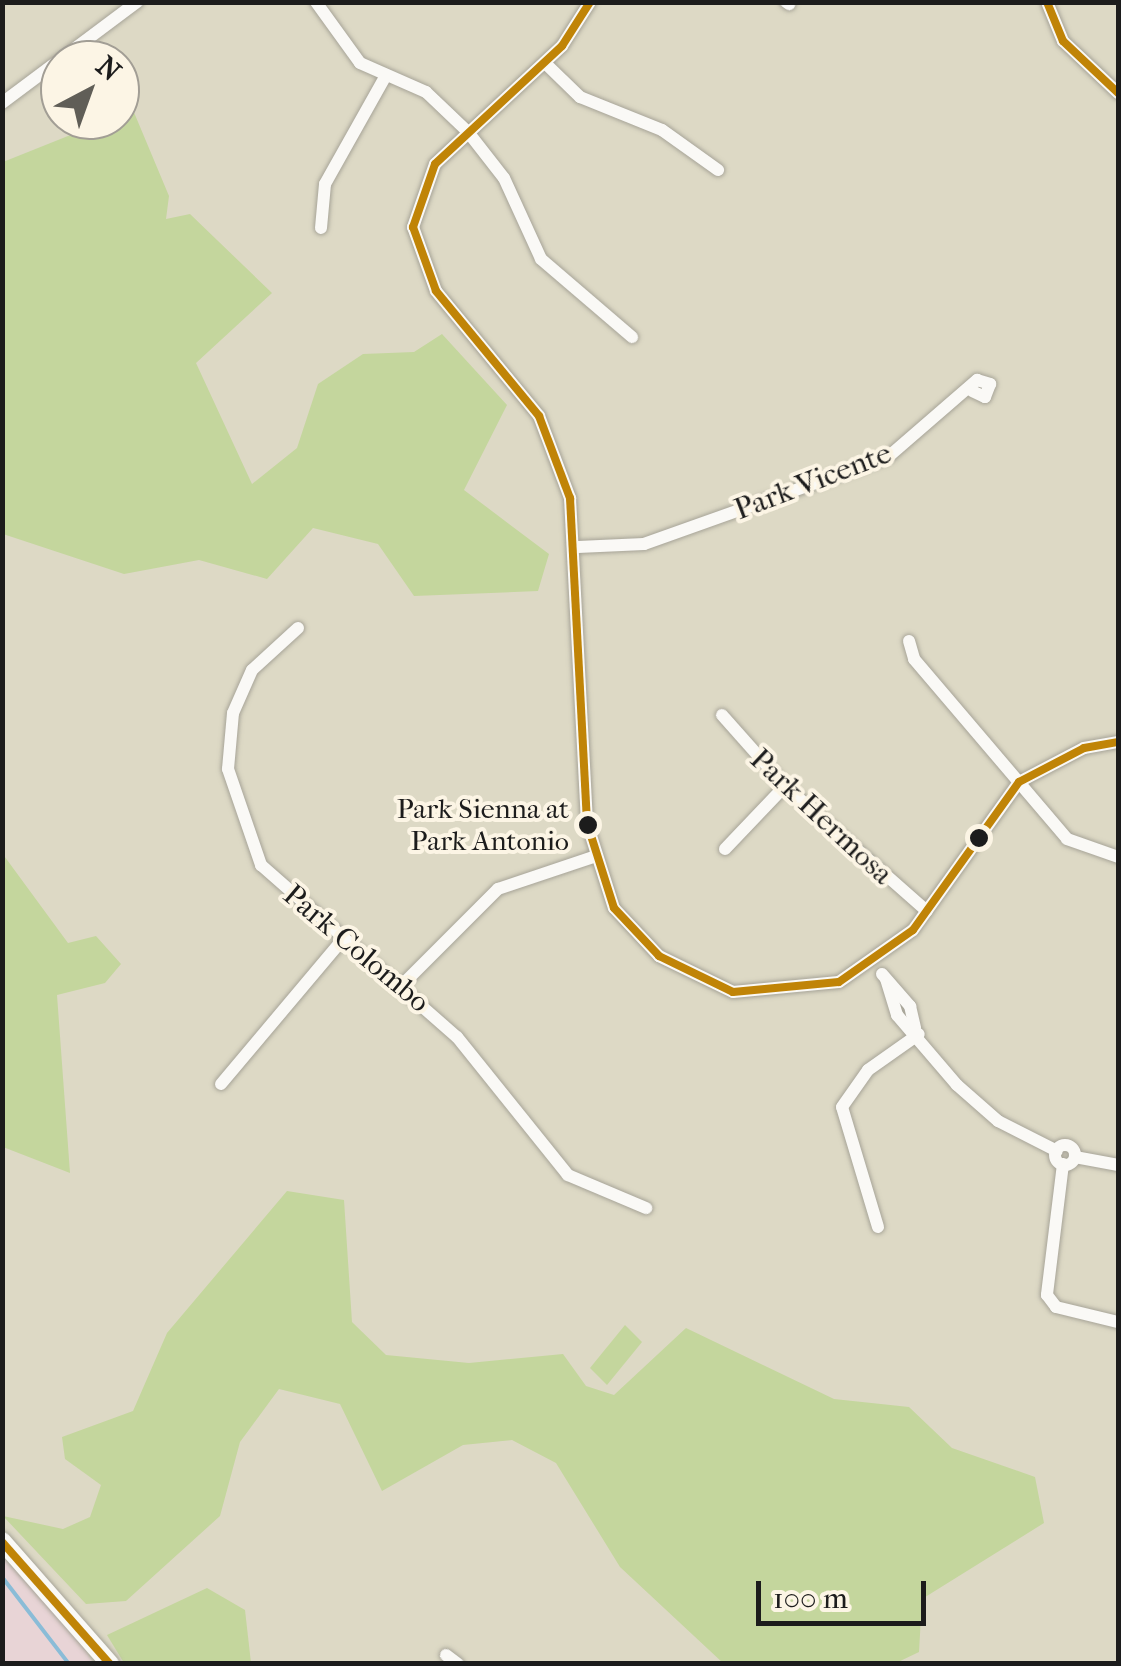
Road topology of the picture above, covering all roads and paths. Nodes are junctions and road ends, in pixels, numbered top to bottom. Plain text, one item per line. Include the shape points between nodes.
1 (137, 2) edge
2 (316, 2) edge
3 (1046, 2) edge
4 (589, 3) edge
5 (545, 64) junction
6 (385, 77) junction
7 (1118, 93) edge
8 (2, 103) edge
9 (468, 132) junction
10 (718, 170) dead end
11 (321, 228) dead end
12 (632, 336) dead end
13 (972, 391) dead end
14 (578, 547) junction
15 (298, 628) dead end
16 (910, 641) dead end
17 (722, 714) dead end
18 (1118, 742) edge
19 (1019, 782) junction
20 (786, 786) junction
21 (725, 849) dead end
22 (594, 856) junction
23 (1118, 857) edge
24 (927, 912) junction
25 (343, 940) junction
26 (876, 964) junction
27 (886, 979) junction
28 (402, 985) junction
29 (906, 1000) junction
30 (893, 1008) junction
31 (917, 1031) junction
32 (221, 1084) dead end
33 (1065, 1157) junction
34 (1118, 1165) edge
35 (646, 1208) dead end
36 (878, 1227) dead end
37 (1118, 1322) edge
38 (2, 1540) edge
39 (110, 1664) edge

1 - 8 street
2 - 6 street via 342,47
3 - 7 street via 1063,40
4 - 5 street
5 - 9 street
5 - 10 street via 580,97 662,130
6 - 9 street via 426,92
6 - 11 street via 325,184
9 - 12 street via 504,178 541,258
9 - 14 street via 422,185 415,246 436,291 539,416
13 - 14 street, Park Vicente via 888,456 644,544
14 - 22 street
15 - 25 street, Park Colombo via 252,670 232,713 228,769 261,865
16 - 19 street via 914,659
17 - 20 street, Park Hermosa
18 - 19 street via 1084,748
19 - 23 street via 1067,839
19 - 24 street
20 - 21 street
20 - 24 street, Park Hermosa
22 - 26 street via 631,930 658,956 733,992 803,992
22 - 28 street via 498,888
24 - 26 street
25 - 28 street, Park Colombo
25 - 32 street
26 - 27 street
27 - 29 street
27 - 30 street
28 - 35 street, Park Colombo via 457,1037 568,1175
29 - 30 street
29 - 31 street
30 - 31 street
31 - 33 street via 998,1122
31 - 36 street via 868,1070 842,1107
33 - 34 street
33 - 37 street via 1047,1295 1056,1307
38 - 39 main road

